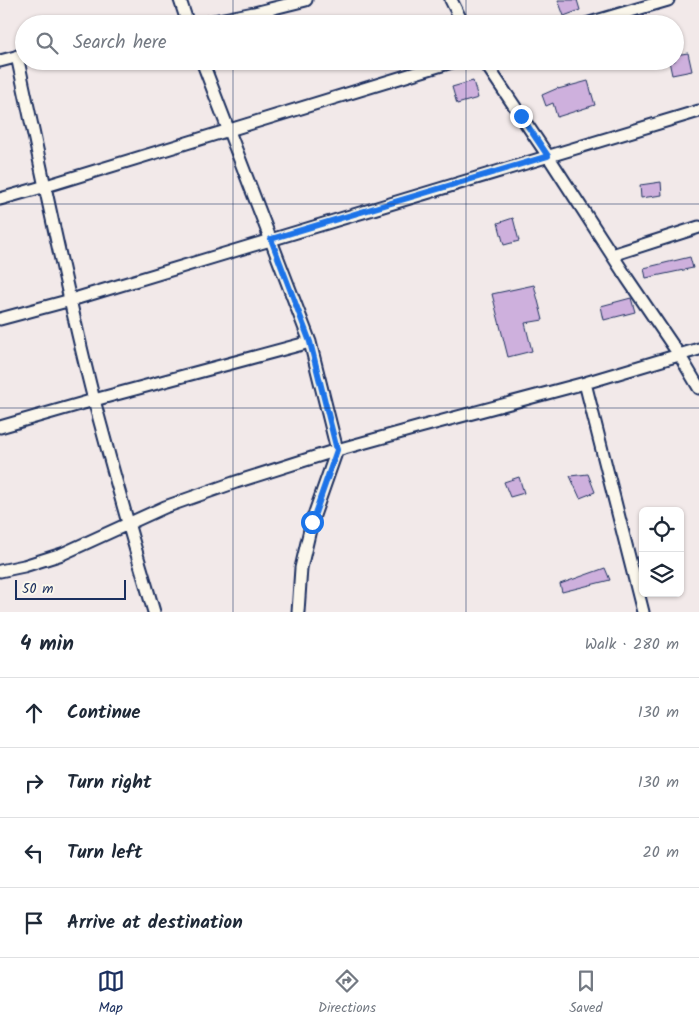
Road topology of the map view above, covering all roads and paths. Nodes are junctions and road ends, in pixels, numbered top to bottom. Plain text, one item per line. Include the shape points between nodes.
1 (180, 0) edge
2 (306, 0) edge
3 (451, 0) edge
4 (668, 0) edge
5 (185, 15) edge
6 (244, 15) edge
7 (458, 15) edge
8 (617, 15) edge
9 (15, 57) edge
10 (0, 61) edge
11 (23, 70) edge
12 (205, 70) edge
13 (426, 70) edge
14 (490, 70) edge
15 (699, 111) edge
16 (228, 131) junction
17 (548, 156) junction
18 (46, 186) junction
19 (0, 199) edge
20 (699, 227) edge
21 (271, 239) junction
22 (612, 255) junction
23 (71, 300) junction
24 (0, 319) edge
25 (310, 342) junction
26 (699, 349) edge
27 (680, 356) junction
28 (586, 383) junction
29 (699, 388) edge
30 (94, 400) junction
31 (0, 427) edge
32 (337, 450) junction
33 (128, 524) junction
34 (0, 571) edge
35 (154, 612) edge
36 (298, 612) edge
37 (644, 612) edge

1 - 5 street
2 - 6 street
3 - 7 street
4 - 8 street
9 - 10 street
11 - 18 street
12 - 16 street
13 - 16 street
14 - 17 street
15 - 17 street
16 - 18 street
16 - 21 street
17 - 21 street
17 - 22 street
18 - 19 street
18 - 23 street
20 - 22 street
21 - 23 street
21 - 25 street
22 - 27 street
23 - 24 street
23 - 30 street
25 - 30 street
25 - 32 street
26 - 27 street
27 - 28 street
27 - 29 street
28 - 32 street
28 - 37 street
30 - 31 street
30 - 33 street
32 - 33 street via 165,507
32 - 36 street via 301,568
33 - 34 street via 62,554
33 - 35 street

